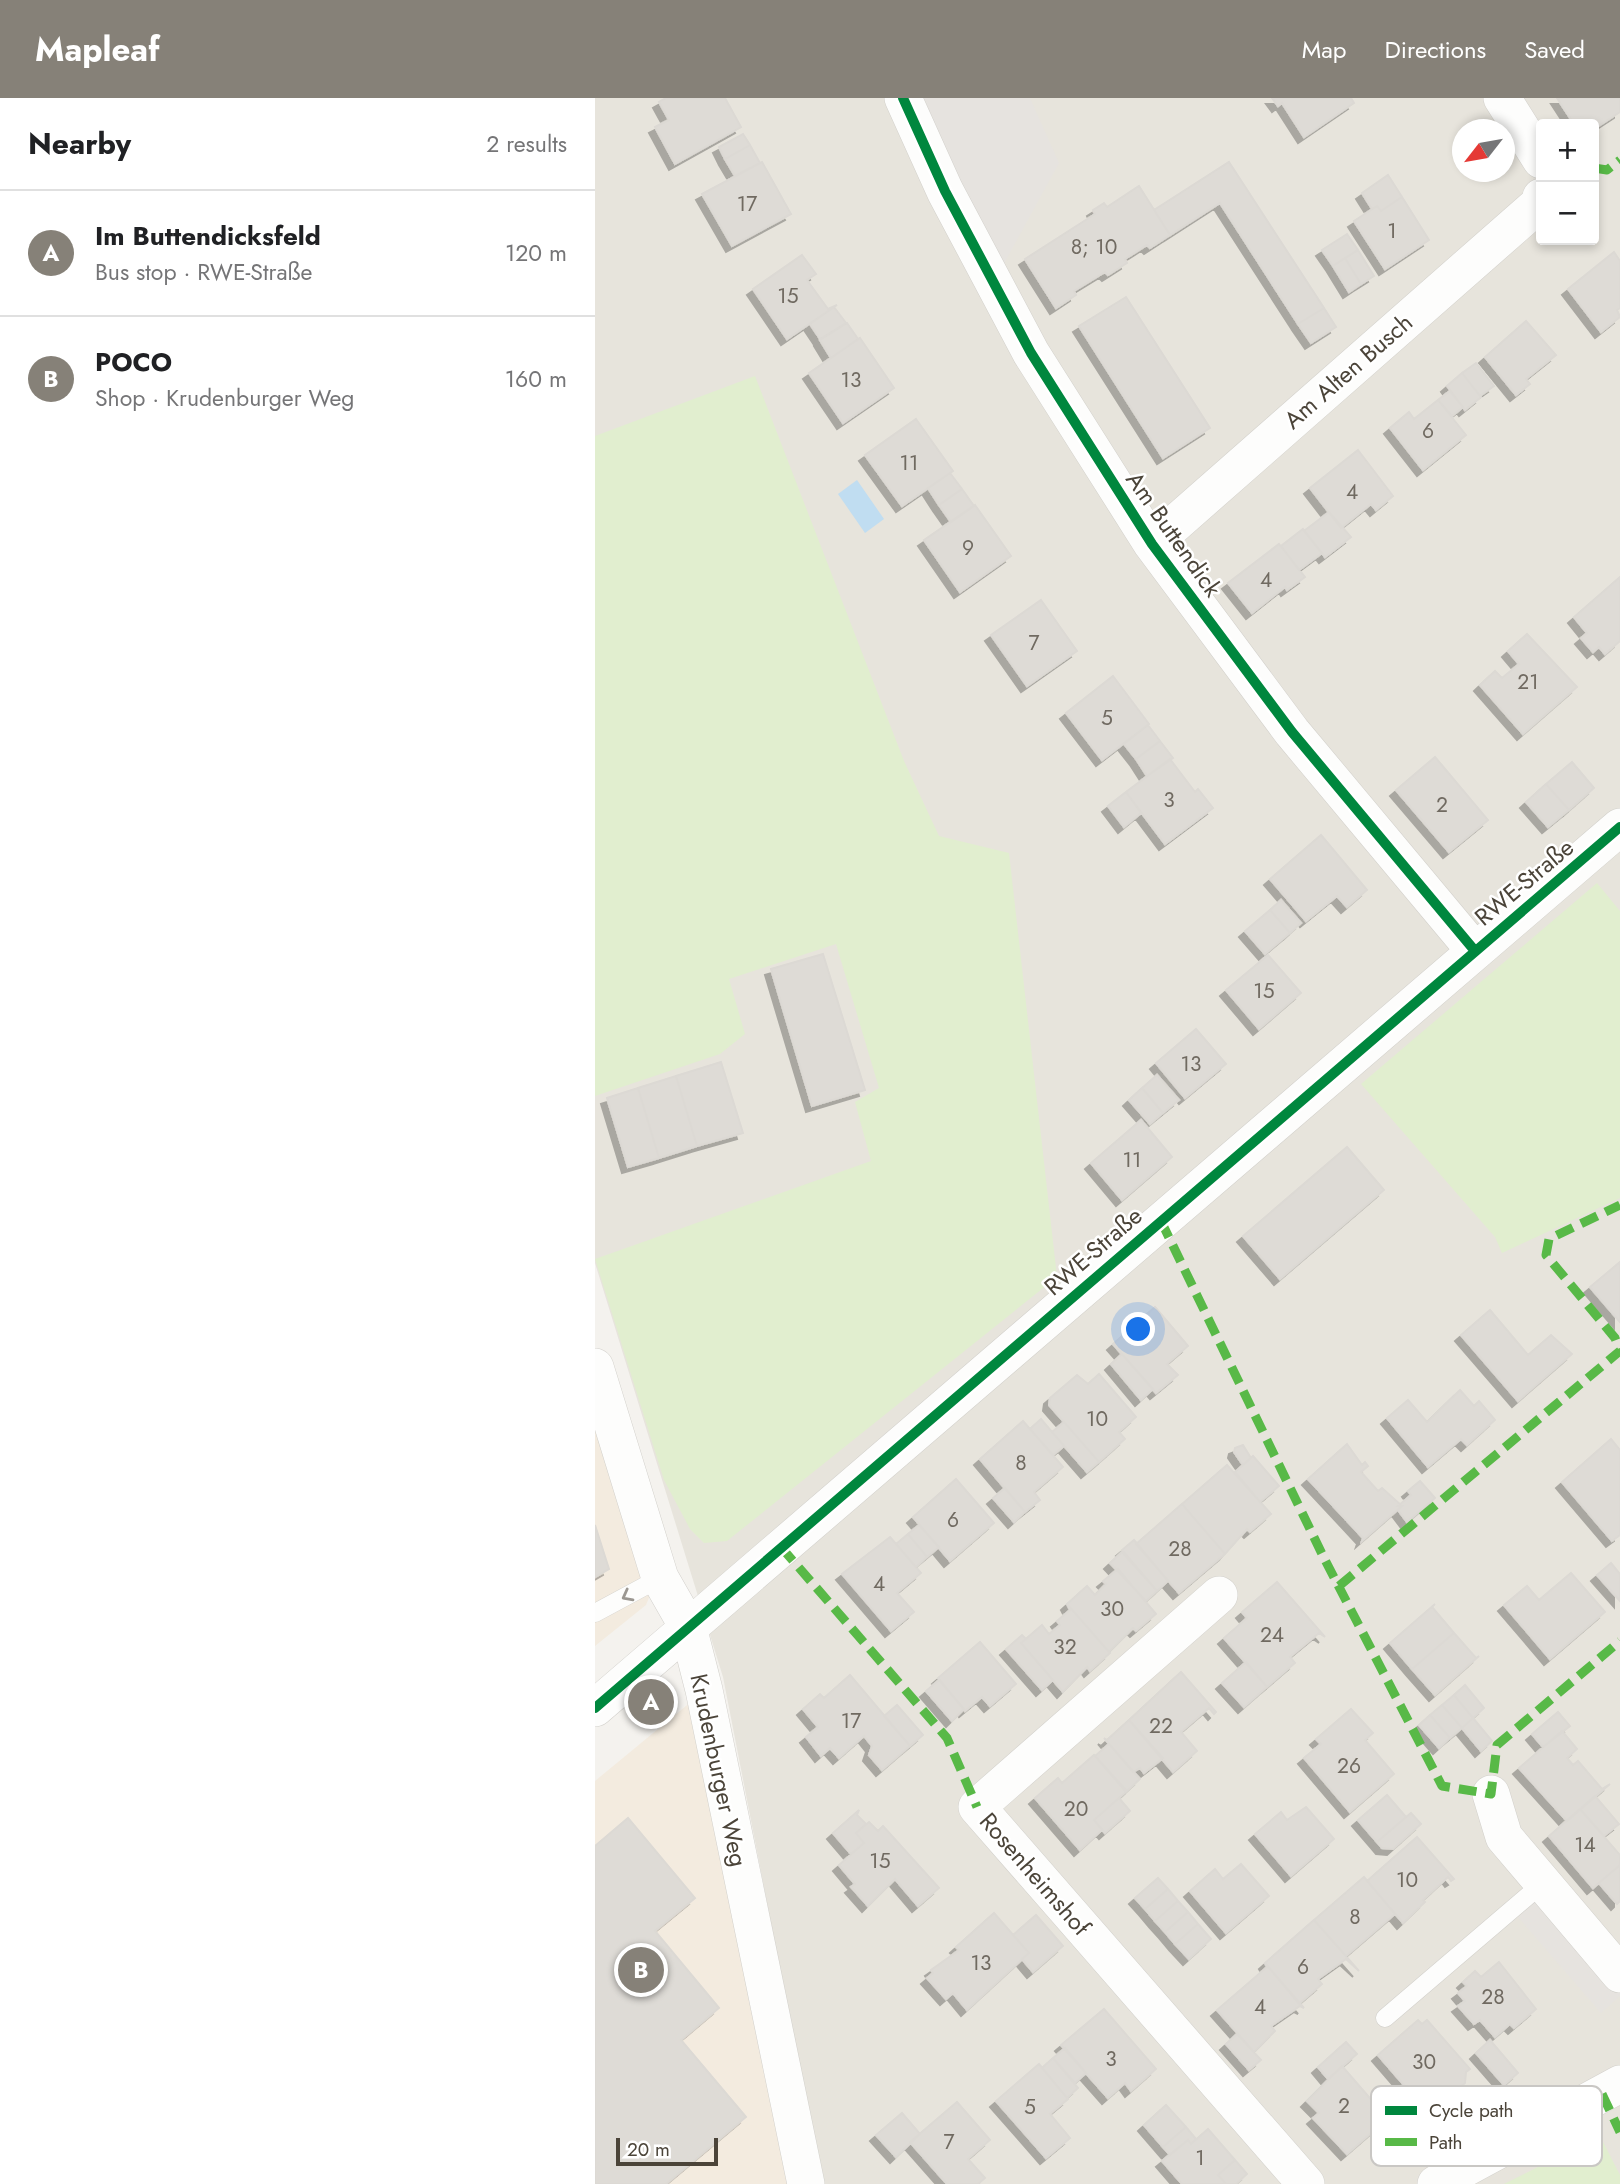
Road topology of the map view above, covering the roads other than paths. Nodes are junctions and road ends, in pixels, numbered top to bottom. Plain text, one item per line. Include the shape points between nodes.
1 (903, 98) edge
2 (1502, 98) edge
3 (1536, 152) edge
4 (1536, 206) edge
5 (1152, 544) junction
6 (1620, 827) edge
7 (1475, 951) junction
8 (595, 1367) edge
9 (660, 1578) junction
10 (1219, 1595) dead end
11 (595, 1613) edge
12 (688, 1628) junction
13 (595, 1708) edge
14 (1492, 1794) dead end
15 (1543, 1884) junction
16 (1620, 1974) edge
17 (1385, 2018) dead end
18 (1620, 2084) edge
19 (1602, 2094) edge
20 (1469, 2166) edge
21 (806, 2184) edge
22 (1306, 2184) edge
23 (1436, 2184) edge

1 - 5 street, Am Buttendick via 945,191 1031,353
2 - 3 street
4 - 5 street, Am Alten Busch
5 - 7 street, Am Buttendick via 1292,732
6 - 7 street, RWE-Straße
7 - 12 street, RWE-Straße
8 - 9 street, Krudenburger Weg
9 -> 11 lane
9 - 12 street, Krudenburger Weg
10 - 22 street, Rosenheimshof via 977,1807
12 - 13 street, RWE-Straße
12 - 21 street, Krudenburger Weg
14 - 15 street via 1504,1837
15 - 16 street
15 - 17 lane
18 - 19 street
20 - 23 street

